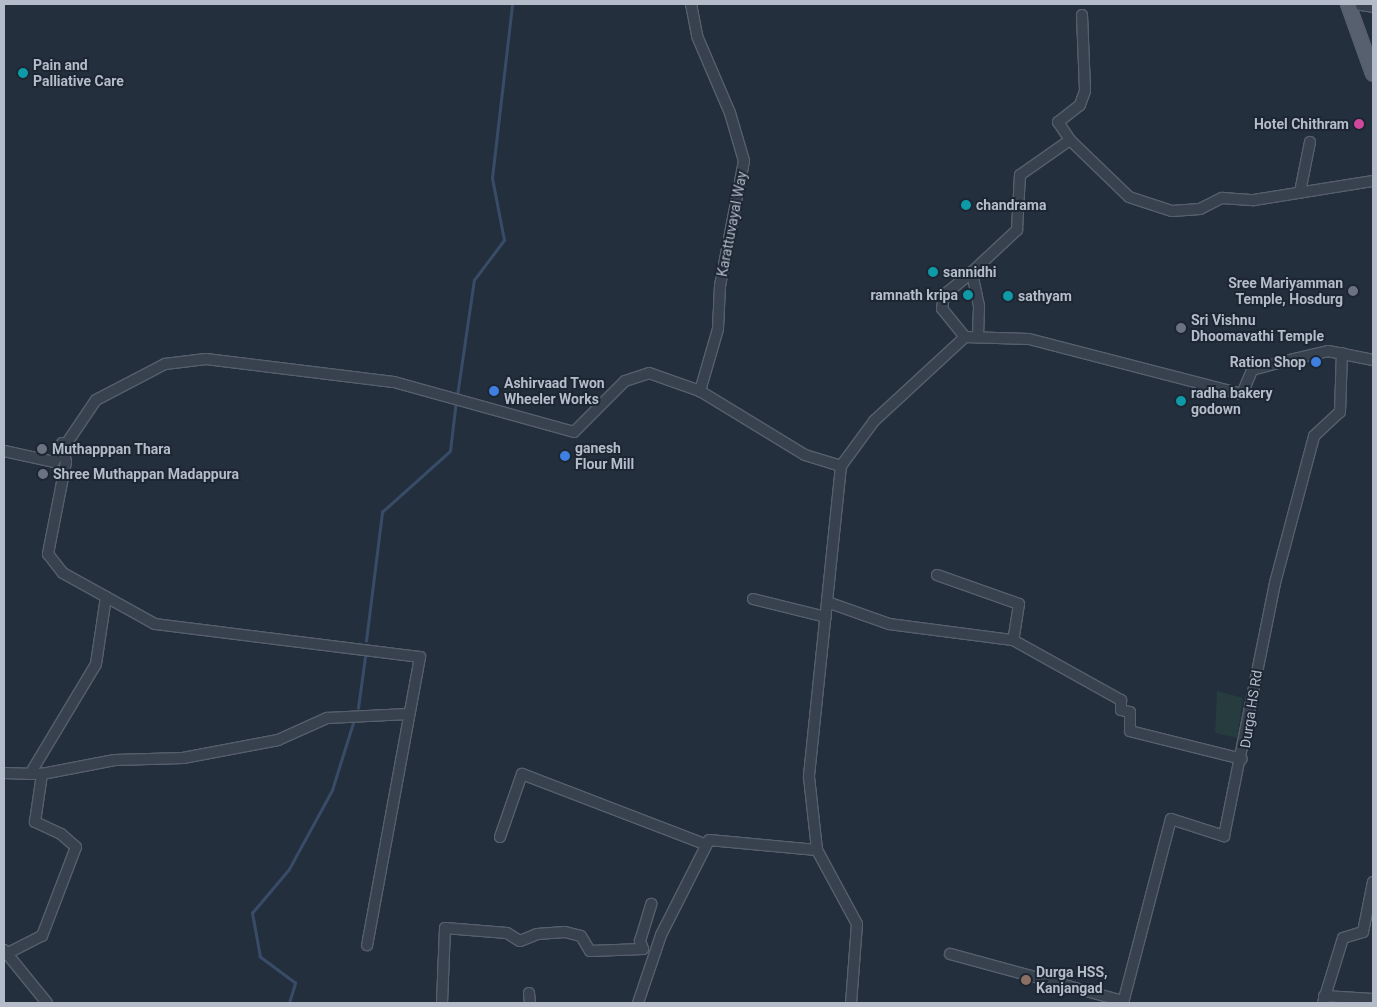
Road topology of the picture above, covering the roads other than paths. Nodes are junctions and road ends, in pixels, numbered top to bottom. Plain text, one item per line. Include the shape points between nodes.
1 (691, 4) edge
2 (1348, 4) edge
3 (1355, 4) edge
4 (1373, 7) edge
5 (1082, 15) dead end
6 (1373, 74) edge
7 (1070, 140) junction
8 (1310, 142) dead end
9 (1373, 181) edge
10 (1300, 192) junction
11 (972, 272) junction
12 (978, 336) junction
13 (965, 337) junction
14 (1342, 353) junction
15 (1373, 360) edge
16 (700, 391) junction
17 (62, 443) junction
18 (4, 451) edge
19 (842, 466) junction
20 (937, 575) dead end
21 (106, 597) junction
22 (753, 598) dead end
23 (827, 602) junction
24 (826, 617) junction
25 (1012, 640) junction
26 (408, 714) junction
27 (1242, 759) junction
28 (4, 773) edge
29 (30, 774) junction
30 (42, 774) junction
31 (500, 837) dead end
32 (704, 844) junction
33 (817, 850) junction
34 (1373, 882) edge
35 (651, 904) dead end
36 (367, 945) dead end
37 (7, 951) edge
38 (950, 954) dead end
39 (1373, 999) edge
40 (1323, 1000) edge
41 (1123, 1002) edge
42 (47, 1003) edge
43 (442, 1003) edge
44 (638, 1003) edge
45 (851, 1003) edge

1 - 16 street, Karattuvayal Way via 697,36 730,113 744,161 720,286 718,329
2 - 6 main road
3 - 4 street
5 - 7 street via 1085,91 1080,105 1058,122
7 - 10 street via 1129,197 1172,211 1200,209 1222,198 1254,200
7 - 11 street via 1020,175 1017,230
8 - 10 street
9 - 10 street
11 - 12 street via 979,306
11 - 13 street via 944,295 942,309
12 - 13 street
12 - 14 street via 1029,340 1242,394 1252,370 1328,351
13 - 19 street via 874,421
14 - 15 street
14 - 27 street, Durga HS Rd via 1340,412 1314,436 1273,593
16 - 17 street via 649,373 625,381 574,432 394,382 206,360 165,364 96,400
16 - 19 street via 805,455
17 - 18 street via 54,462
17 - 21 street via 66,462 48,554 62,573
19 - 23 street
20 - 25 street via 1019,604
21 - 26 street via 155,624 420,657
21 - 29 street via 96,664
22 - 24 street
23 - 24 street
23 - 25 street via 888,624
24 - 33 street via 808,777
25 - 27 street via 1121,700 1121,710 1130,712 1130,731
26 - 30 street via 327,718 278,740 183,758 115,760
26 - 36 street
27 - 41 street, Durga HS Rd via 1224,836 1170,819
28 - 29 street
29 - 30 street
30 - 37 street via 35,822 61,834 76,848 42,936
31 - 32 street via 522,774
32 - 33 street via 714,838
32 - 44 street via 661,935
33 - 45 street via 857,924
34 - 40 street via 1363,932 1344,938
35 - 43 street via 640,941 643,949 590,951 580,936 565,932 537,934 520,942 508,933 445,928
37 - 42 street
38 - 41 street
39 - 40 street

